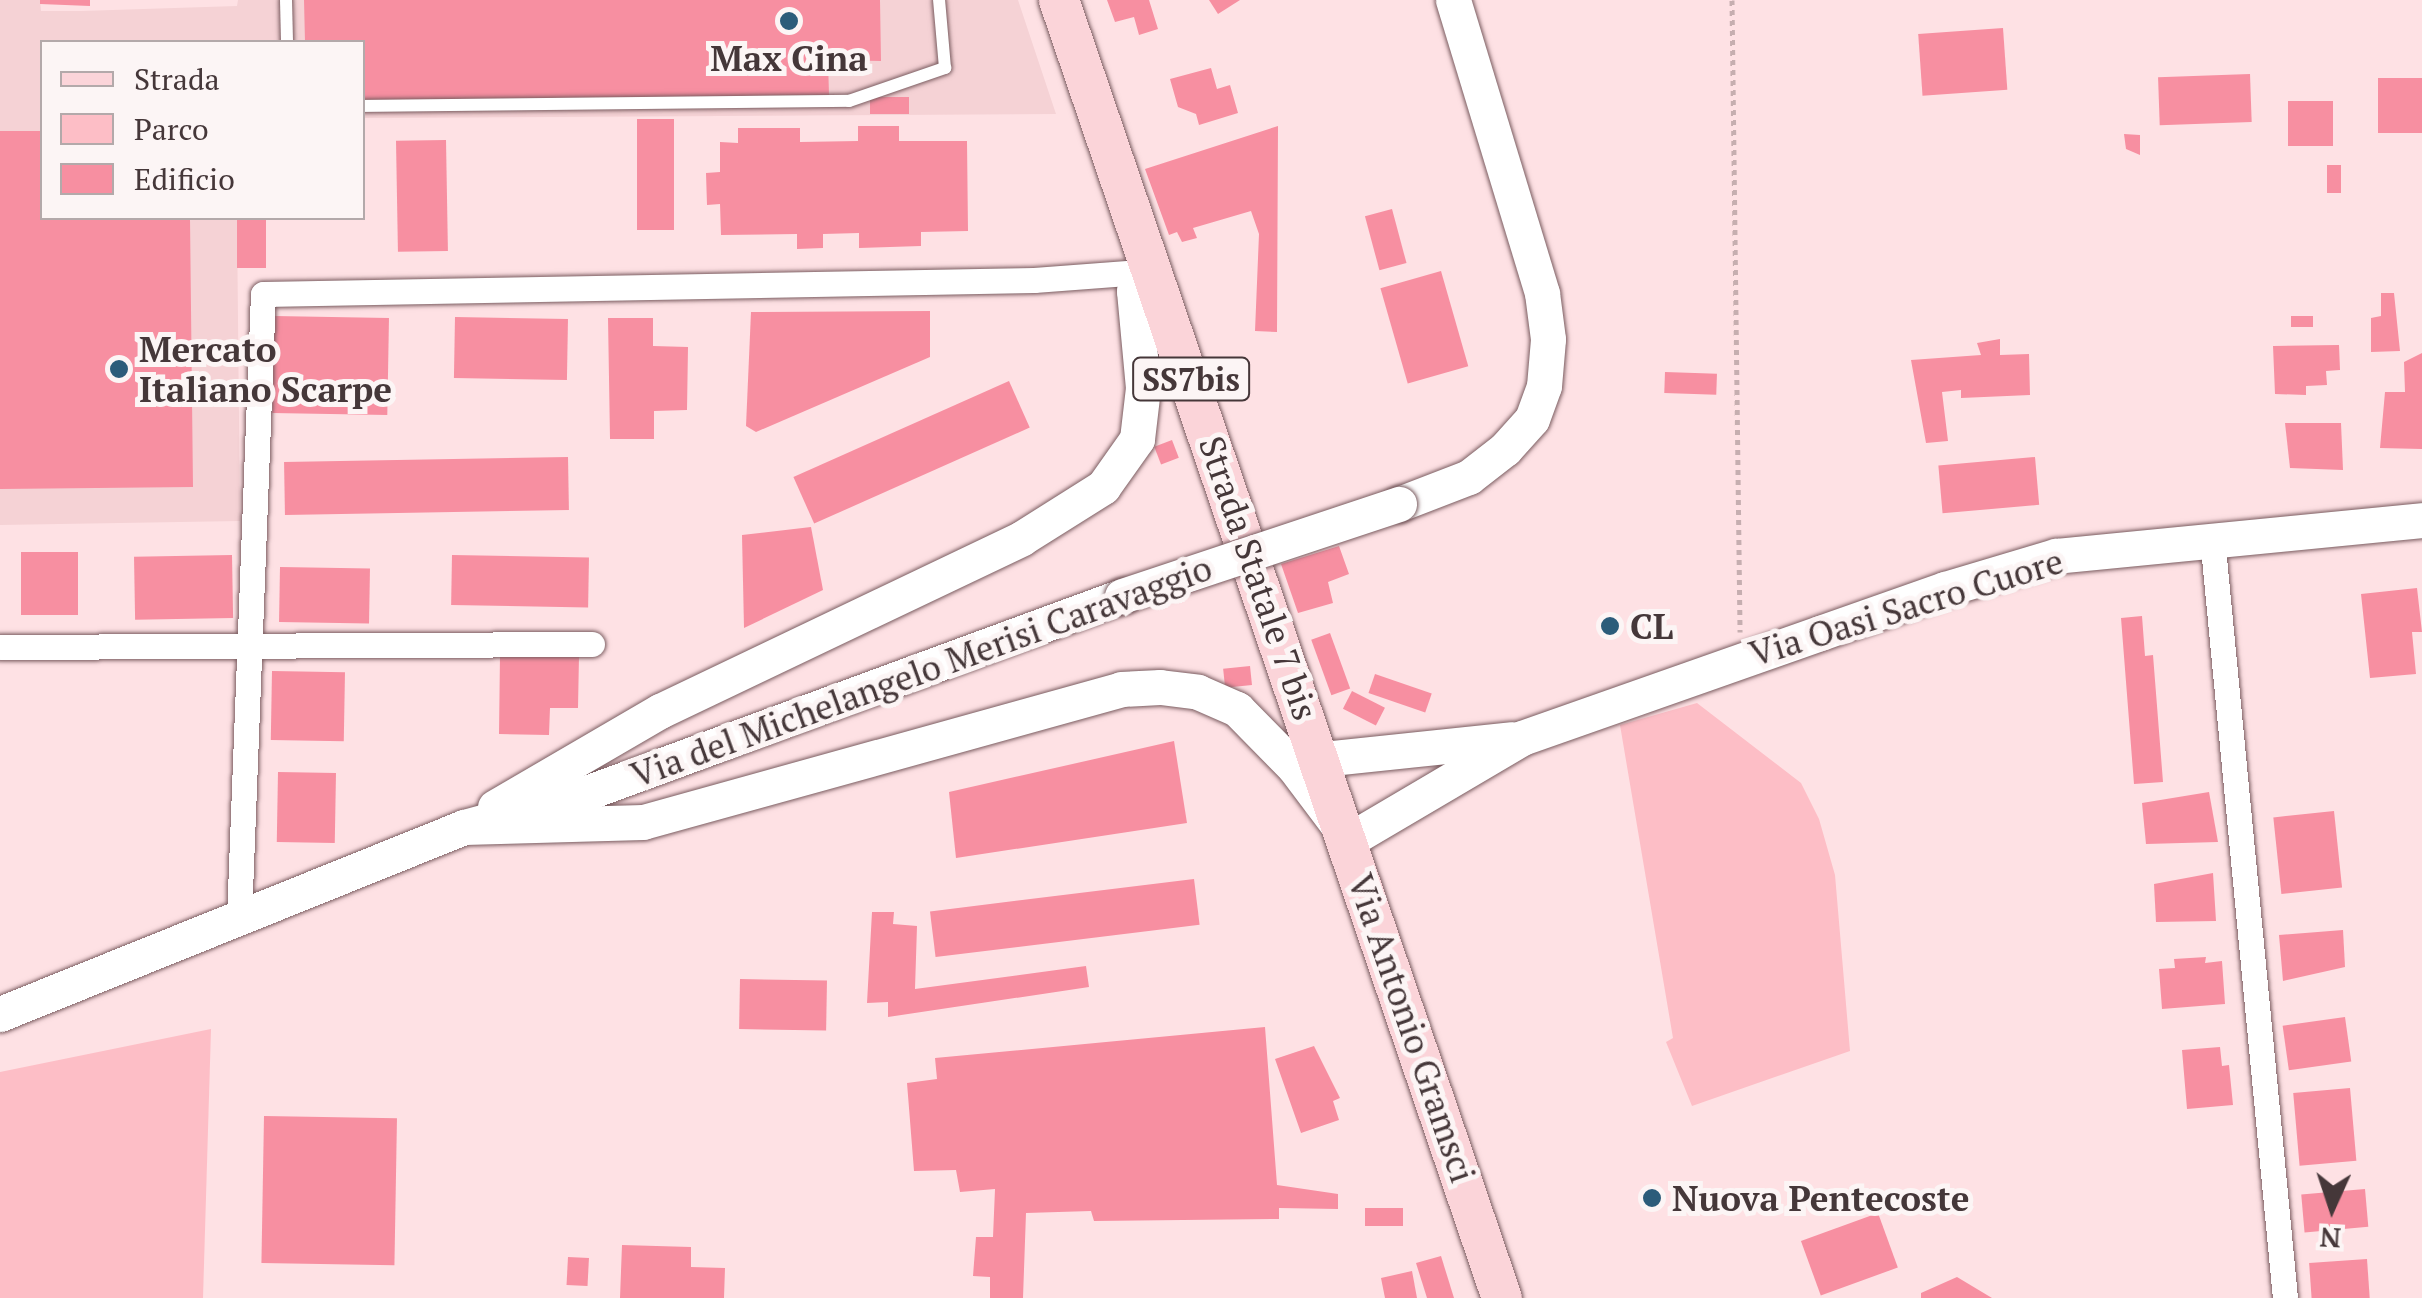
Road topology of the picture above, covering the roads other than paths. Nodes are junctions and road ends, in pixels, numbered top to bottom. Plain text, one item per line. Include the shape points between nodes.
1 (286, 0) edge
2 (939, 0) edge
3 (1058, 0) edge
4 (1453, 0) edge
5 (287, 40) edge
6 (365, 106) edge
7 (1154, 271) junction
8 (2422, 520) edge
9 (2212, 538) junction
10 (592, 644) dead end
11 (245, 645) junction
12 (0, 647) edge
13 (1522, 738) junction
14 (1322, 759) junction
15 (464, 827) junction
16 (1348, 840) junction
17 (239, 918) junction
18 (0, 1014) edge
19 (1502, 1298) edge
20 (2284, 1298) edge

1 - 5 lane
2 - 6 lane via 945,68 849,101
3 - 7 main road, Strada Statale 7 bis / SS7bis
4 - 15 street, Via del Michelangelo Merisi Caravaggio, bridge via 1542,293 1548,339 1544,386 1532,419 1505,448 1469,478 1399,504 1122,596 578,796
7 - 11 street via 1034,280 264,294
7 - 14 main road, Strada Statale 7 bis / SS7bis
7 - 15 street via 1134,291 1143,388 1137,438 1104,486 1022,538 660,711
8 - 9 street, Via Oasi Sacro Cuore
9 - 13 street, Via Oasi Sacro Cuore via 2056,556 1740,658
9 - 20 street
10 - 11 street
11 - 12 street
11 - 17 street
13 - 14 street, Via Oasi Sacro Cuore
13 - 16 street, Via Oasi Sacro Cuore
14 - 16 main road, Via Antonio Gramsci / SS7bis
15 - 16 street via 643,822 1121,690 1160,687 1198,692 1266,733
15 - 17 street, Via del Michelangelo Merisi Caravaggio
16 - 19 main road, Via Antonio Gramsci / SS7bis
17 - 18 street, Via del Michelangelo Merisi Caravaggio

